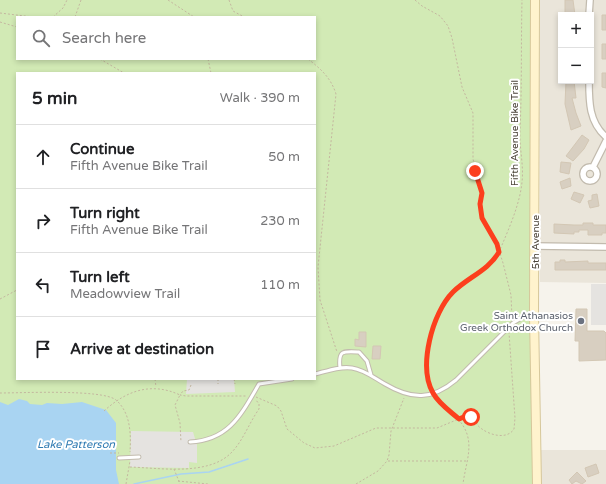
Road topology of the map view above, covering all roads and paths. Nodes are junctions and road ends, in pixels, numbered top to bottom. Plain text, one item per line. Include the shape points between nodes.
1 (68, 0) edge
2 (81, 0) edge
3 (168, 0) edge
4 (229, 0) edge
5 (416, 0) edge
6 (522, 0) edge
7 (535, 0) edge
8 (590, 0) edge
9 (590, 12) edge
10 (0, 13) edge
11 (25, 16) edge
12 (54, 16) edge
13 (75, 16) edge
14 (192, 16) edge
15 (242, 16) edge
16 (0, 22) edge
17 (16, 27) edge
18 (102, 60) edge
19 (208, 60) edge
20 (309, 60) edge
21 (122, 72) edge
22 (211, 72) edge
23 (589, 84) edge
24 (606, 137) edge
25 (606, 141) edge
26 (593, 167) dead end
27 (535, 246) junction
28 (606, 247) edge
29 (499, 252) junction
30 (16, 291) edge
31 (0, 299) edge
32 (534, 315) junction
33 (511, 325) junction
34 (339, 358) junction
35 (340, 368) junction
36 (316, 374) edge
37 (371, 375) junction
38 (155, 380) edge
39 (218, 380) edge
40 (234, 380) edge
41 (285, 380) edge
42 (218, 384) dead end
43 (235, 384) dead end
44 (191, 386) dead end
45 (156, 388) junction
46 (0, 393) edge
47 (406, 394) junction
48 (433, 394) junction
49 (180, 395) junction
50 (251, 397) junction
51 (117, 401) junction
52 (104, 411) dead end
53 (459, 419) junction
54 (392, 426) junction
55 (181, 442) dead end
56 (190, 442) dead end
57 (110, 453) dead end
58 (119, 453) dead end
59 (139, 457) dead end
60 (119, 458) dead end
61 (130, 458) junction
62 (387, 461) junction
63 (468, 461) junction
64 (130, 467) junction
65 (173, 468) junction
66 (178, 480) junction
67 (126, 484) edge
68 (180, 484) edge
69 (208, 484) edge
70 (356, 484) edge
71 (462, 484) edge
72 (536, 484) edge

1 - 12 path
2 - 13 path
3 - 14 path
4 - 15 path via 233,11
5 - 29 path via 440,16 448,26 452,38 462,87 473,113 473,159 482,193 481,213
6 - 29 path, Fifth Avenue Bike Trail via 522,181 512,220
7 - 27 street, 5th Avenue
8 - 9 street
10 - 11 path
16 - 17 path
18 - 21 path
19 - 22 path
20 - 34 path via 326,74 336,94 319,241 318,290
23 - 24 street via 591,113 596,125
25 - 26 street
27 - 28 street
27 - 32 street, 5th Avenue
29 - 33 path via 511,295
29 - 48 path, Fifth Avenue Bike Trail via 481,272 452,293 440,312 426,358
30 - 31 path
32 - 33 lane via 523,317
32 - 72 street, 5th Avenue
33 - 48 lane via 456,380
33 - 53 path via 509,334 514,429 509,434 495,435 482,430 471,417
34 - 35 lane
34 - 37 lane via 346,351 359,352 367,361
35 - 36 lane
35 - 37 lane via 350,368
37 - 47 lane
38 - 45 path
39 - 42 path
40 - 43 path
41 - 50 lane via 259,384
44 - 49 path
45 - 49 path
45 - 51 path via 140,390
46 - 51 path via 93,394 105,395
47 - 48 lane
47 - 54 path
48 - 53 path, Fifth Avenue Bike Trail
49 - 50 path
49 - 55 path via 175,405 180,423
50 - 54 path via 259,397 277,406 287,429 304,443 315,448 334,446 376,428
50 - 56 lane via 224,433
50 - 65 path via 259,404 259,409 231,453 219,462 201,468
51 - 52 path
51 - 61 path via 124,409 131,431
53 - 54 path via 445,426 428,429
53 - 63 path, Fifth Avenue Bike Trail via 469,437
54 - 62 path
57 - 58 path
59 - 61 lane
60 - 61 lane
61 - 64 path
62 - 63 path
62 - 70 path via 378,471
63 - 71 path, Fifth Avenue Bike Trail
64 - 65 path
64 - 67 path
65 - 66 path
66 - 68 path
66 - 69 path

